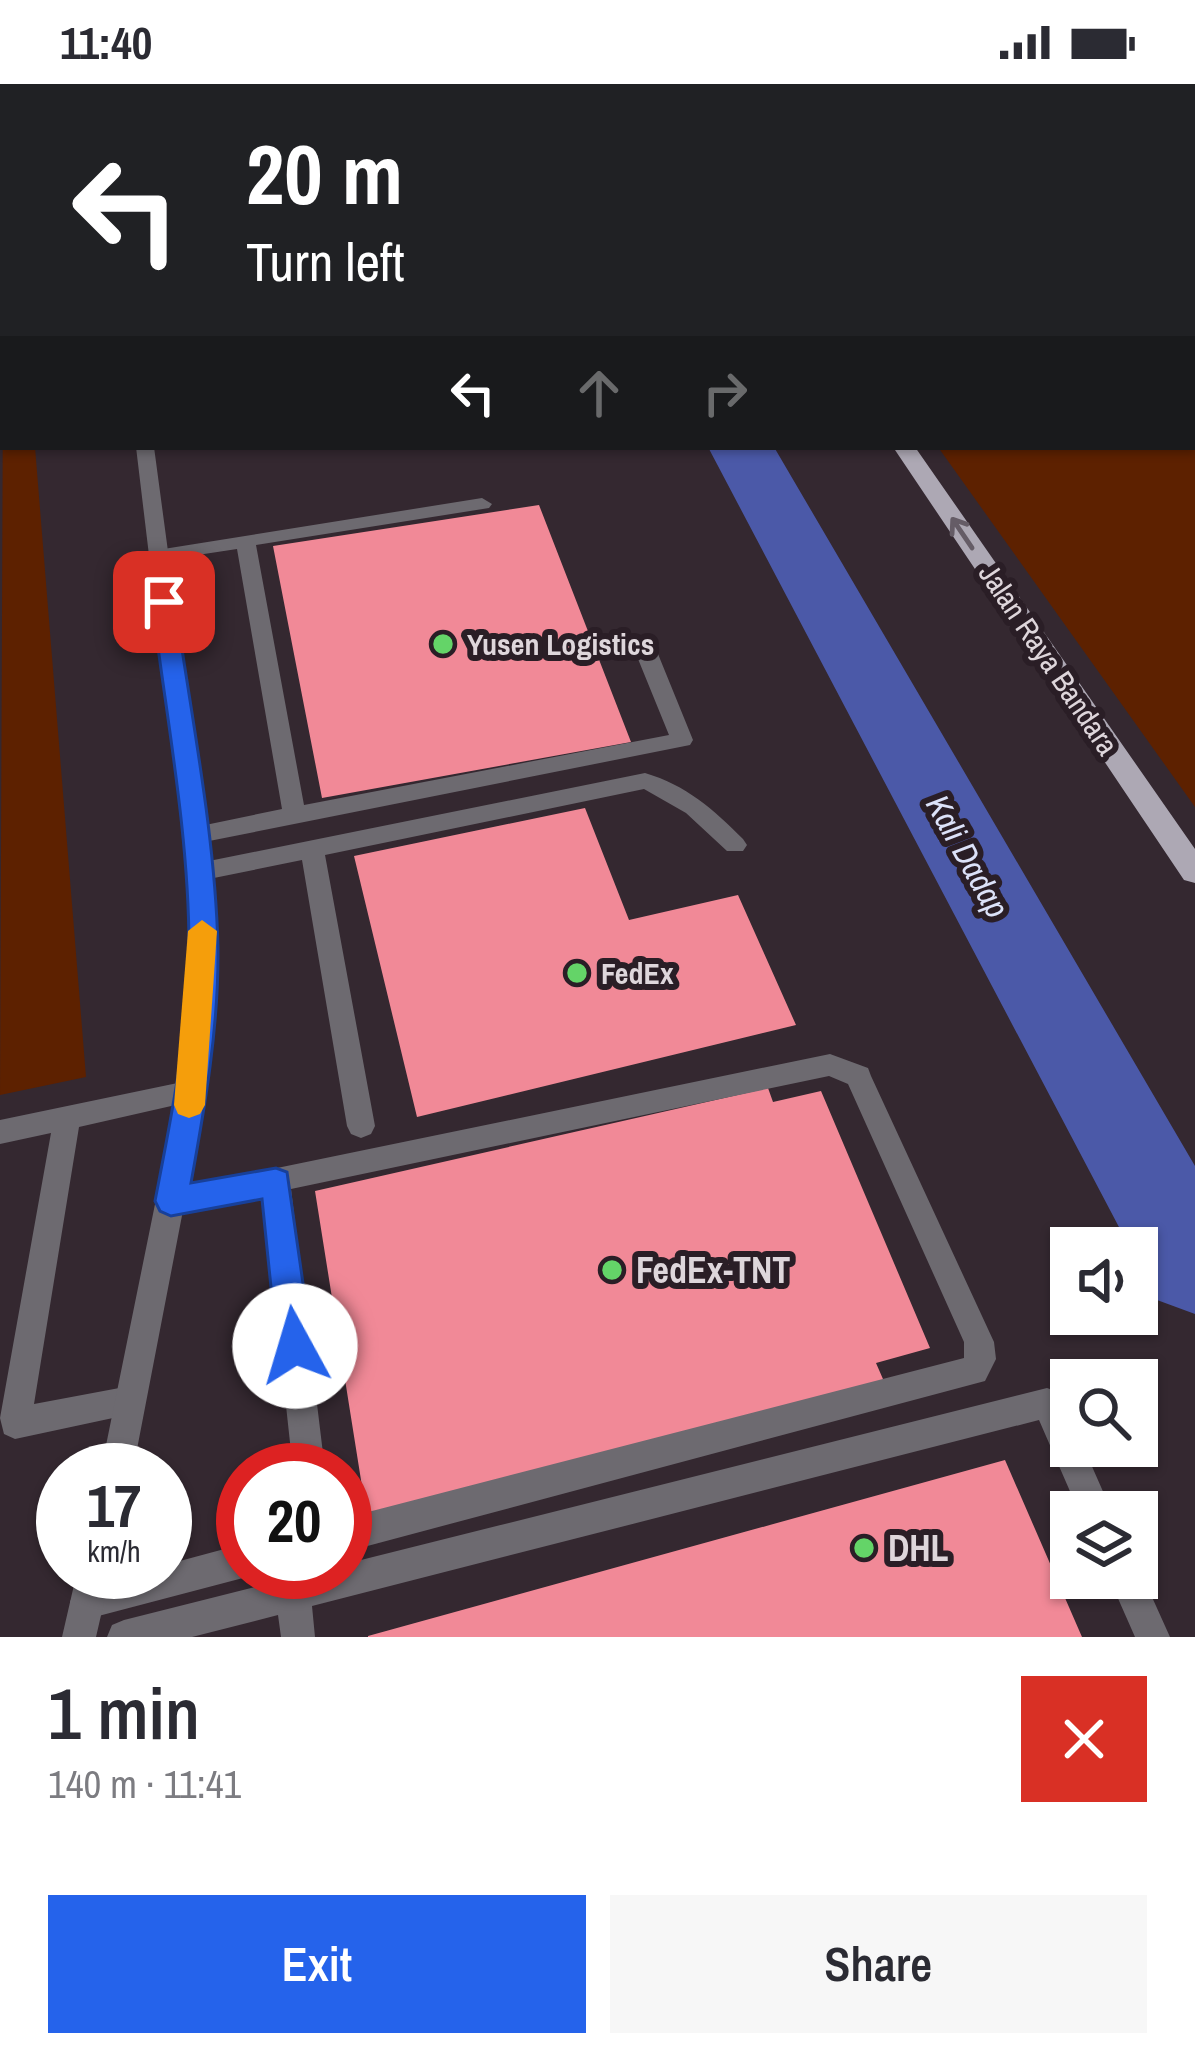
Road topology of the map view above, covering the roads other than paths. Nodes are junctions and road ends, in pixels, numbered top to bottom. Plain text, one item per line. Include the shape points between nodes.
1 (145, 450) edge
2 (906, 450) edge
3 (482, 504) dead end
4 (245, 542) junction
5 (158, 555) junction
6 (647, 655) dead end
7 (294, 814) junction
8 (194, 835) junction
9 (735, 845) dead end
10 (312, 848) junction
11 (199, 872) junction
12 (1195, 872) edge
13 (192, 1090) junction
14 (67, 1118) junction
15 (361, 1126) dead end
16 (0, 1132) edge
17 (276, 1182) junction
18 (171, 1201) junction
19 (130, 1401) junction
20 (121, 1443) edge
21 (306, 1443) edge
22 (1087, 1491) edge
23 (372, 1527) edge
24 (372, 1574) edge
25 (87, 1599) edge
26 (273, 1599) edge
27 (294, 1599) edge
28 (1136, 1599) edge
29 (79, 1637) edge
30 (124, 1637) edge
31 (298, 1637) edge
32 (1153, 1637) edge

1 - 5 street
12 -> 2 main road, Jalan Raya Bandara
3 - 4 street
4 - 5 street
4 - 7 street
5 - 8 street
6 - 7 street via 682,740
7 - 8 street
8 - 11 street
9 - 10 street via 694,802 645,781
10 - 11 street
10 - 15 street
11 - 13 street via 203,950
13 - 14 street
13 - 18 street
14 - 16 street
14 - 19 street via 15,1423
17 - 18 street
17 - 21 street
17 - 23 street via 844,1067 858,1076 979,1342 974,1370
18 - 19 street
19 - 20 street
22 - 24 street via 1047,1403
25 - 29 street
26 - 30 street
27 - 31 street
28 - 32 street

